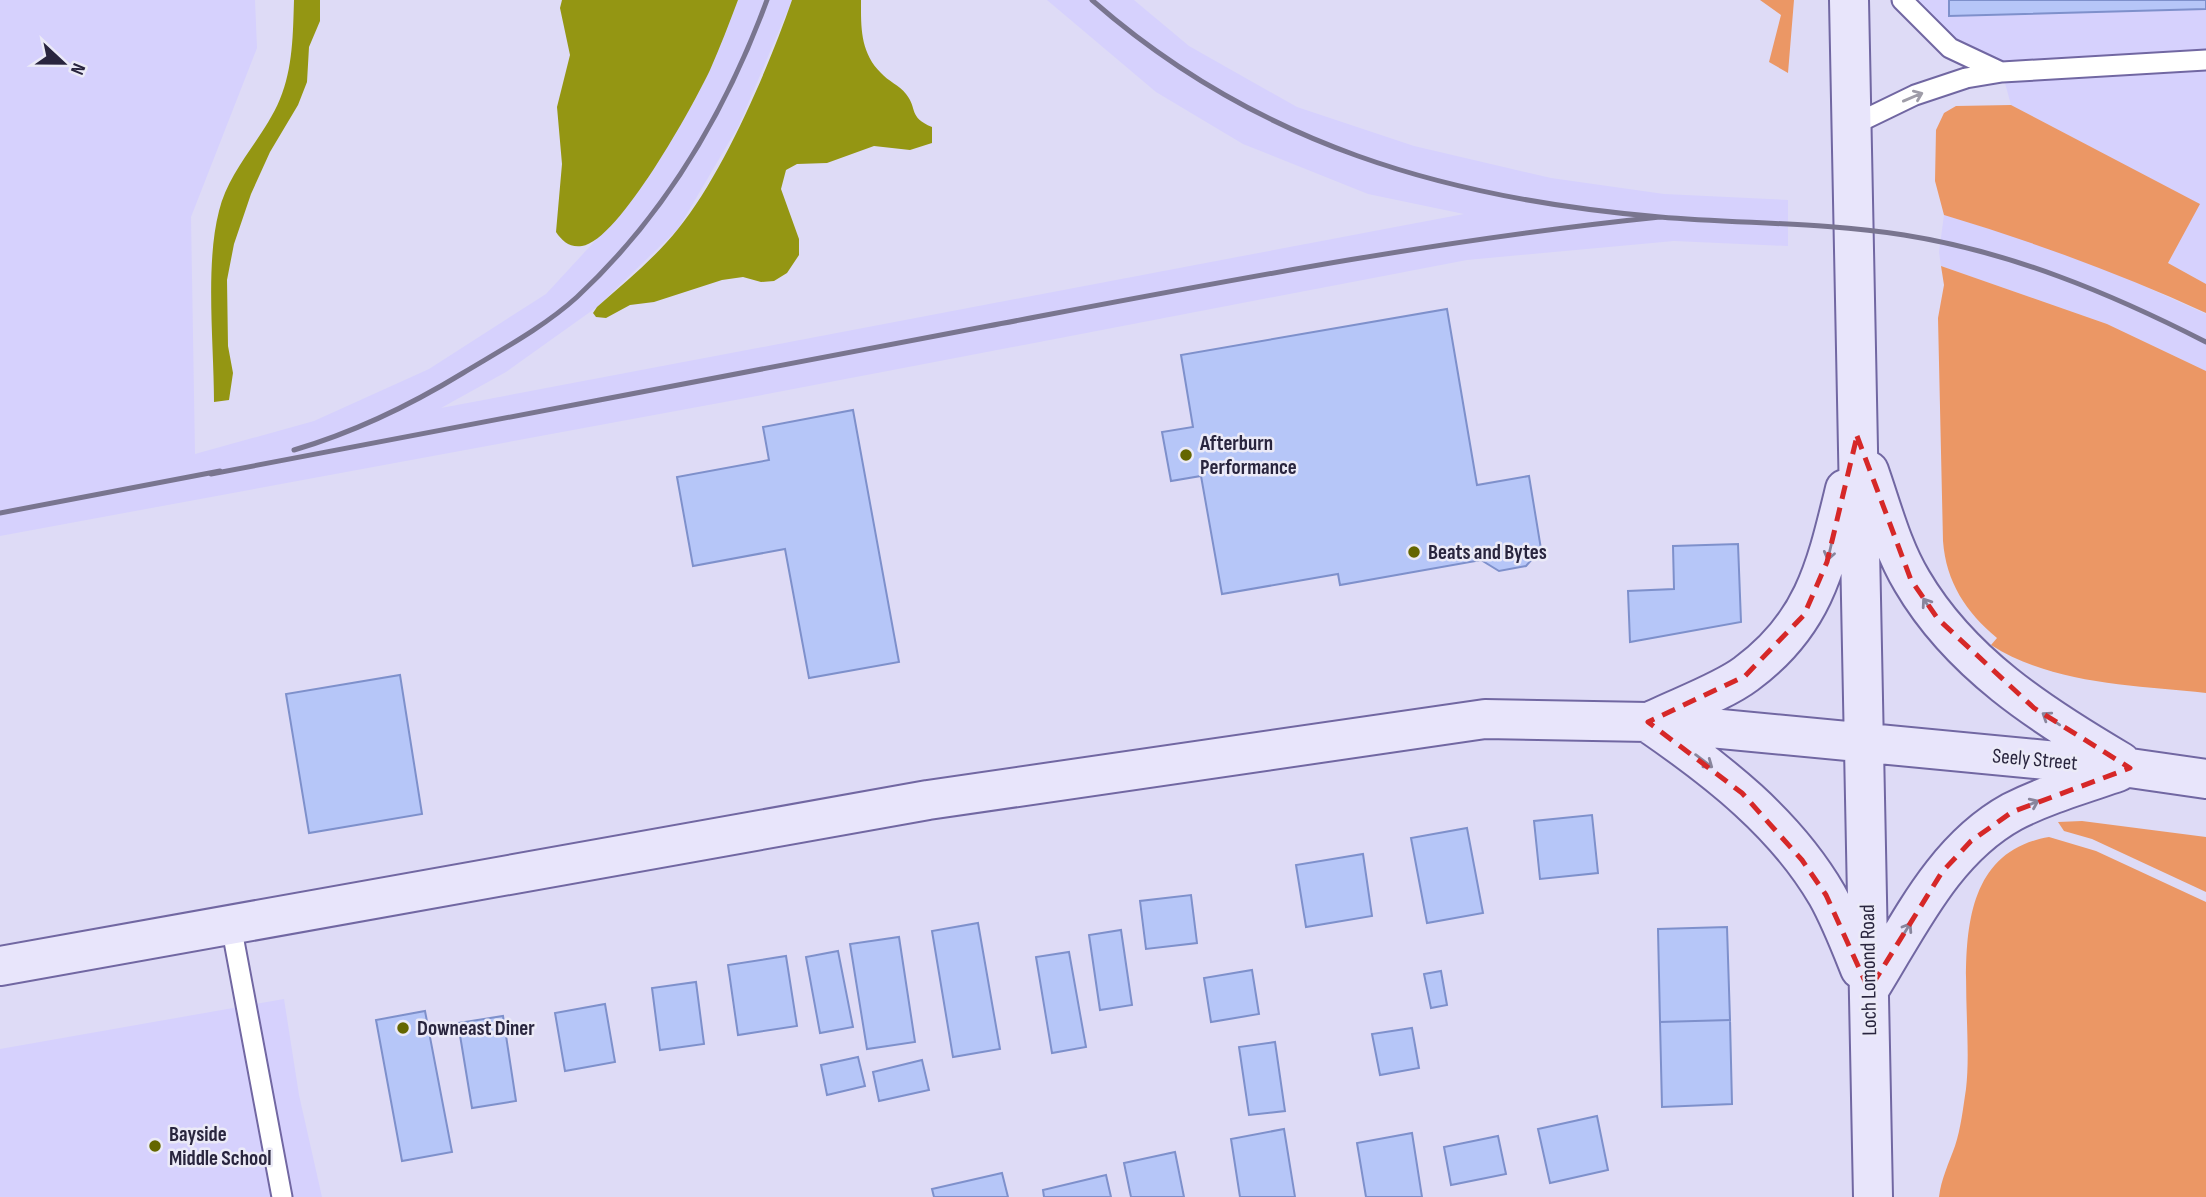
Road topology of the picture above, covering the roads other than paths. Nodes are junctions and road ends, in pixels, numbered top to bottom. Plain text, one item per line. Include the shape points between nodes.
1 (1849, 0) edge
2 (1902, 0) edge
3 (2206, 60) edge
4 (2002, 72) junction
5 (1851, 126) junction
6 (1857, 436) junction
7 (1648, 722) junction
8 (1864, 743) junction
9 (2130, 768) junction
10 (2206, 779) edge
11 (231, 925) junction
12 (0, 966) edge
13 (1868, 990) junction
14 (282, 1197) edge
15 (1873, 1197) edge

1 - 5 main road
2 - 4 lane via 1951,48
3 - 4 lane
5 -> 4 lane via 1915,96 1966,78
5 - 6 main road
6 -> 7 main road via 1827,562 1804,615 1745,676
6 - 8 main road, Loch Lomond Road
9 -> 6 main road via 2017,695 1938,619 1911,580
7 - 8 main road, Seely Street
7 - 11 main road, Seely Street via 1485,719 928,800
7 -> 13 main road via 1742,793 1802,860 1826,895
8 - 9 main road, Seely Street
8 - 13 main road, Loch Lomond Road
9 - 10 main road, Seely Street
13 -> 9 main road via 1942,872 1971,841 2012,813
11 - 12 main road, Seely Street
11 - 14 lane
13 - 15 main road, Loch Lomond Road

